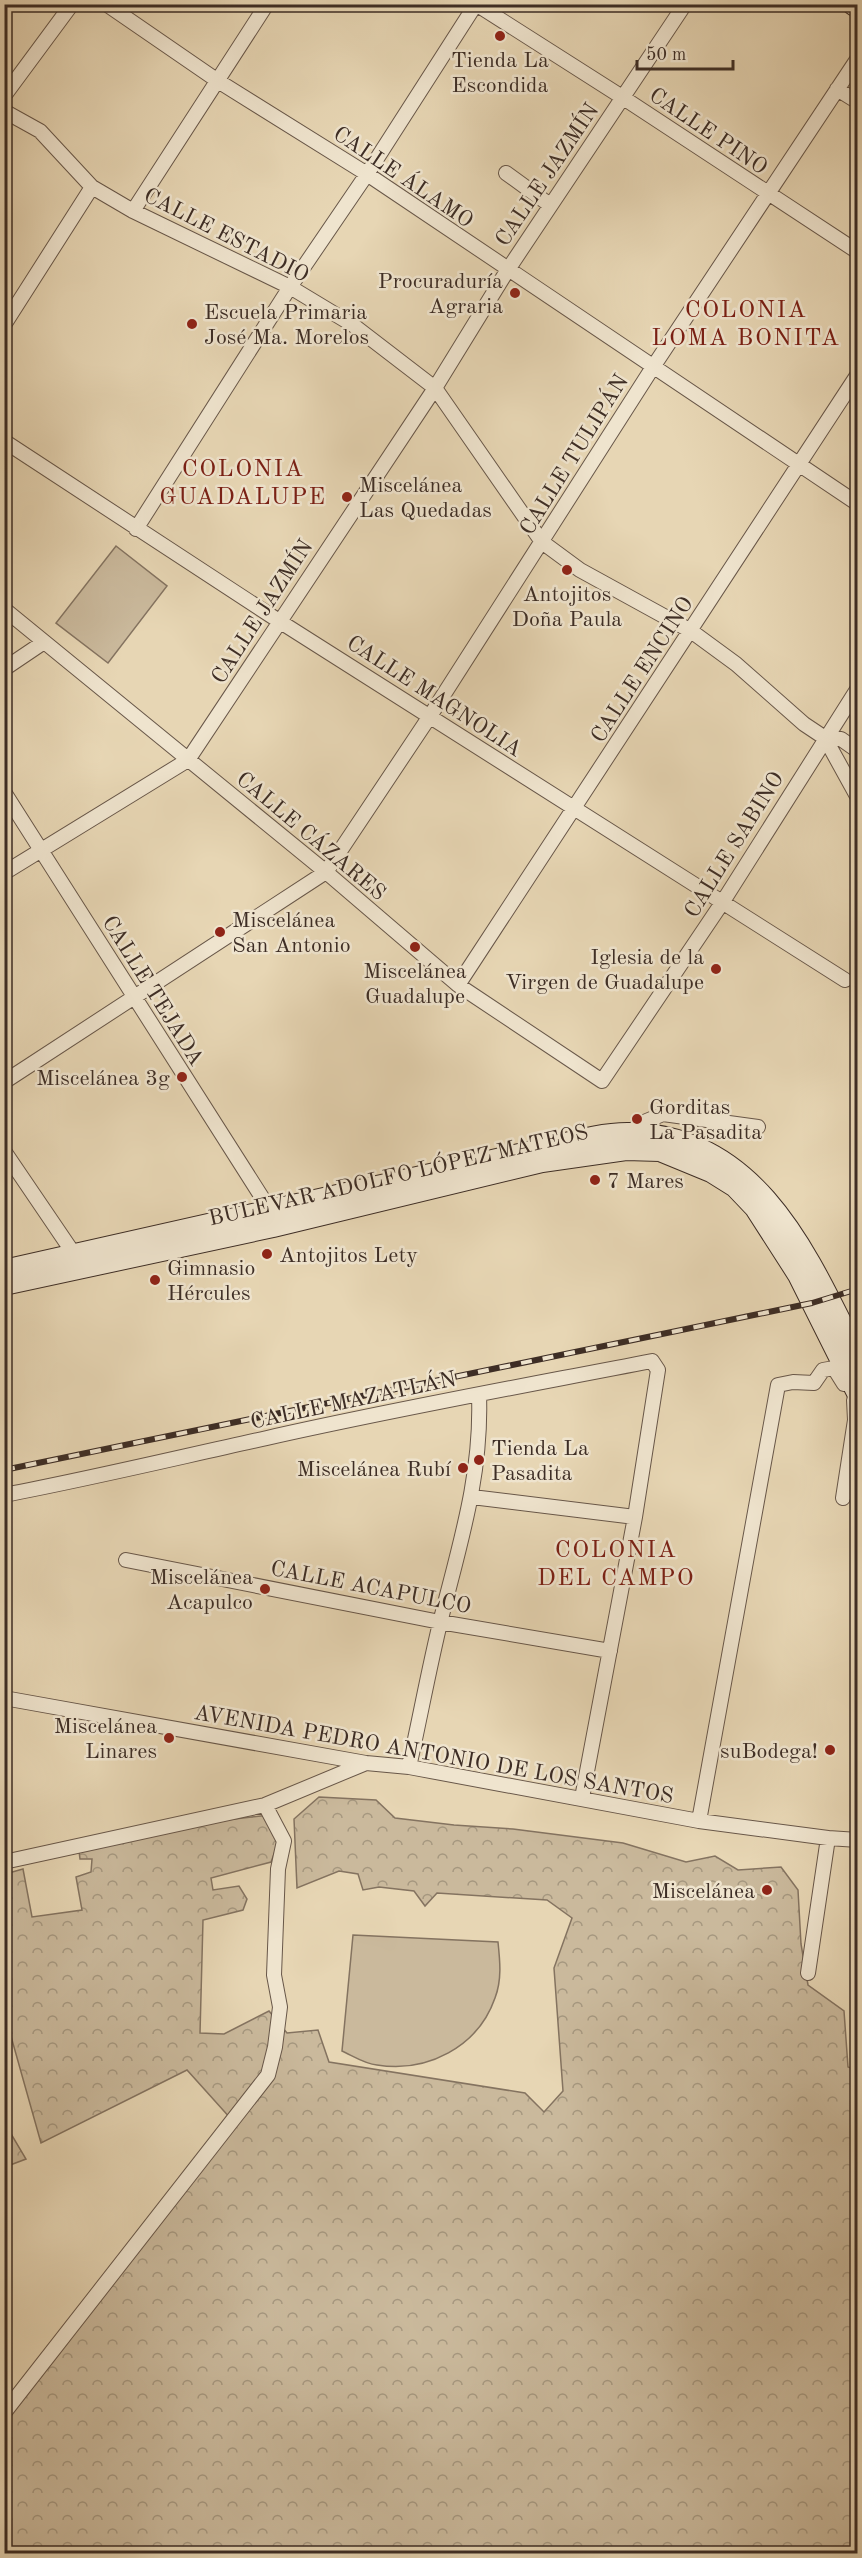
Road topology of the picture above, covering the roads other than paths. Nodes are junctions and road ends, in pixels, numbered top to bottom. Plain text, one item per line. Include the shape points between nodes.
1 (72, 4) edge
2 (106, 4) edge
3 (267, 4) edge
4 (685, 4) edge
5 (852, 4) edge
6 (476, 5) edge
7 (858, 8) edge
8 (858, 58) edge
9 (218, 81) junction
10 (837, 89) junction
11 (4, 96) edge
12 (622, 97) junction
13 (858, 102) edge
14 (4, 111) edge
15 (506, 173) dead end
16 (367, 174) junction
17 (92, 187) junction
18 (768, 195) junction
19 (550, 205) junction
20 (133, 211) junction
21 (858, 252) edge
22 (507, 271) junction
23 (290, 287) junction
24 (4, 325) edge
25 (653, 367) junction
26 (858, 374) edge
27 (435, 388) junction
28 (4, 441) edge
29 (798, 466) junction
30 (858, 504) edge
31 (136, 529) junction
32 (542, 542) junction
33 (4, 609) edge
34 (279, 621) junction
35 (691, 631) junction
36 (44, 642) junction
37 (4, 669) edge
38 (858, 688) edge
39 (430, 716) junction
40 (825, 738) junction
41 (858, 751) edge
42 (188, 760) junction
43 (4, 792) edge
44 (858, 798) edge
45 (574, 809) junction
46 (40, 850) junction
47 (326, 872) junction
48 (4, 873) edge
49 (722, 903) junction
50 (845, 980) dead end
51 (458, 985) junction
52 (134, 999) junction
53 (602, 1081) joint
54 (4, 1082) edge
55 (758, 1127) dead end
56 (628, 1133) junction
57 (4, 1152) edge
58 (272, 1218) junction
59 (74, 1254) junction
60 (4, 1270) edge
61 (4, 1285) edge
62 (858, 1356) edge
63 (479, 1395) junction
64 (856, 1398) edge
65 (4, 1495) edge
66 (472, 1497) junction
67 (843, 1498) dead end
68 (635, 1517) junction
69 (126, 1560) dead end
70 (440, 1622) junction
71 (610, 1651) junction
72 (4, 1698) edge
73 (366, 1763) junction
74 (409, 1767) junction
75 (582, 1798) junction
76 (265, 1805) junction
77 (699, 1821) junction
78 (828, 1838) junction
79 (858, 1840) edge
80 (4, 1862) edge
81 (808, 1973) dead end
82 (4, 2413) edge

1 - 11 street
2 - 9 street, CALLE ÁLAMO
3 - 9 street
4 - 12 street, CALLE JAZMÍN
5 - 7 main road
6 - 12 street, CALLE PINO
6 - 16 street
8 - 10 street, CALLE TULIPÁN
9 - 16 street, CALLE ÁLAMO
9 - 20 street
10 - 13 street
10 - 18 street, CALLE TULIPÁN
12 - 18 street, CALLE PINO
12 - 19 street, CALLE JAZMÍN
14 - 17 street, CALLE ESTADIO via 40,131
15 - 19 street
16 - 22 street, CALLE ÁLAMO
16 - 23 street
17 - 20 street, CALLE ESTADIO
17 - 24 street
18 - 21 street, CALLE PINO
18 - 25 street, CALLE TULIPÁN
19 - 22 street, CALLE JAZMÍN
20 - 23 street, CALLE ESTADIO
22 - 25 street, CALLE ÁLAMO
22 - 27 street, CALLE JAZMÍN
23 - 27 street, CALLE ESTADIO via 353,325
23 - 31 street
25 - 29 street, CALLE ÁLAMO
25 - 32 street, CALLE TULIPÁN
26 - 29 street, CALLE ENCINO
27 - 32 street, CALLE ESTADIO
27 - 34 street, CALLE JAZMÍN
28 - 31 street, CALLE MAGNOLIA
29 - 30 street, CALLE ÁLAMO
29 - 35 street, CALLE ENCINO
31 - 34 street, CALLE MAGNOLIA
32 - 35 street, CALLE ESTADIO via 580,570
32 - 39 street, CALLE TULIPÁN
33 - 36 street, CALLE CÁZARES
34 - 39 street, CALLE MAGNOLIA
34 - 42 street, CALLE JAZMÍN
35 - 40 street, CALLE ESTADIO
35 - 45 street, CALLE ENCINO
36 - 37 street
36 - 42 street, CALLE CÁZARES
38 - 40 street, CALLE SABINO
39 - 45 street, CALLE MAGNOLIA
39 - 47 street, CALLE TULIPÁN
40 - 41 street via 841,739
40 - 44 street
40 - 49 street, CALLE SABINO
42 - 46 street
42 - 47 street, CALLE CÁZARES
43 - 46 street, CALLE TEJADA
45 - 49 street, CALLE MAGNOLIA
45 - 51 street, CALLE ENCINO
46 - 48 street
46 - 52 street, CALLE TEJADA
47 - 51 street, CALLE CÁZARES
47 - 52 street
49 - 50 street, CALLE MAGNOLIA
49 - 53 street, CALLE SABINO
51 - 53 street, CALLE CÁZARES
52 - 54 street
52 - 58 street, CALLE TEJADA
55 - 56 street via 663,1114
56 - 58 main road, BULEVAR ADOLFO LÓPEZ MATEOS via 528,1152
56 - 62 main road, BULEVAR ADOLFO LÓPEZ MATEOS via 688,1143 720,1157 746,1176 799,1245
57 - 59 street
58 - 59 main road, BULEVAR ADOLFO LÓPEZ MATEOS
58 - 61 main road, BULEVAR ADOLFO LÓPEZ MATEOS
58 - 64 main road, BULEVAR ADOLFO LÓPEZ MATEOS via 542,1162 626,1150 660,1151 711,1172 735,1187 755,1208 798,1275
59 - 60 main road, BULEVAR ADOLFO LÓPEZ MATEOS
63 - 65 street, CALLE MAZATLÁN
63 - 66 street, CALLE MAZATLÁN
63 - 68 street via 652,1361 658,1370
64 - 67 street
64 - 77 street via 834,1368 823,1370 814,1383 778,1385
66 - 68 street
66 - 70 street, CALLE MAZATLÁN
68 - 71 street
69 - 70 street, CALLE ACAPULCO
70 - 71 street, CALLE ACAPULCO
70 - 74 street, CALLE MAZATLÁN
71 - 75 street
72 - 73 street, AVENIDA PEDRO ANTONIO DE LOS SANTOS
73 - 74 street, AVENIDA PEDRO ANTONIO DE LOS SANTOS
73 - 76 street
74 - 75 street, AVENIDA PEDRO ANTONIO DE LOS SANTOS
75 - 77 street, AVENIDA PEDRO ANTONIO DE LOS SANTOS
76 - 80 street
76 - 82 street via 284,1841 274,1975 280,2007 268,2075
77 - 78 street, AVENIDA PEDRO ANTONIO DE LOS SANTOS
78 - 79 street, AVENIDA PEDRO ANTONIO DE LOS SANTOS
78 - 81 street

